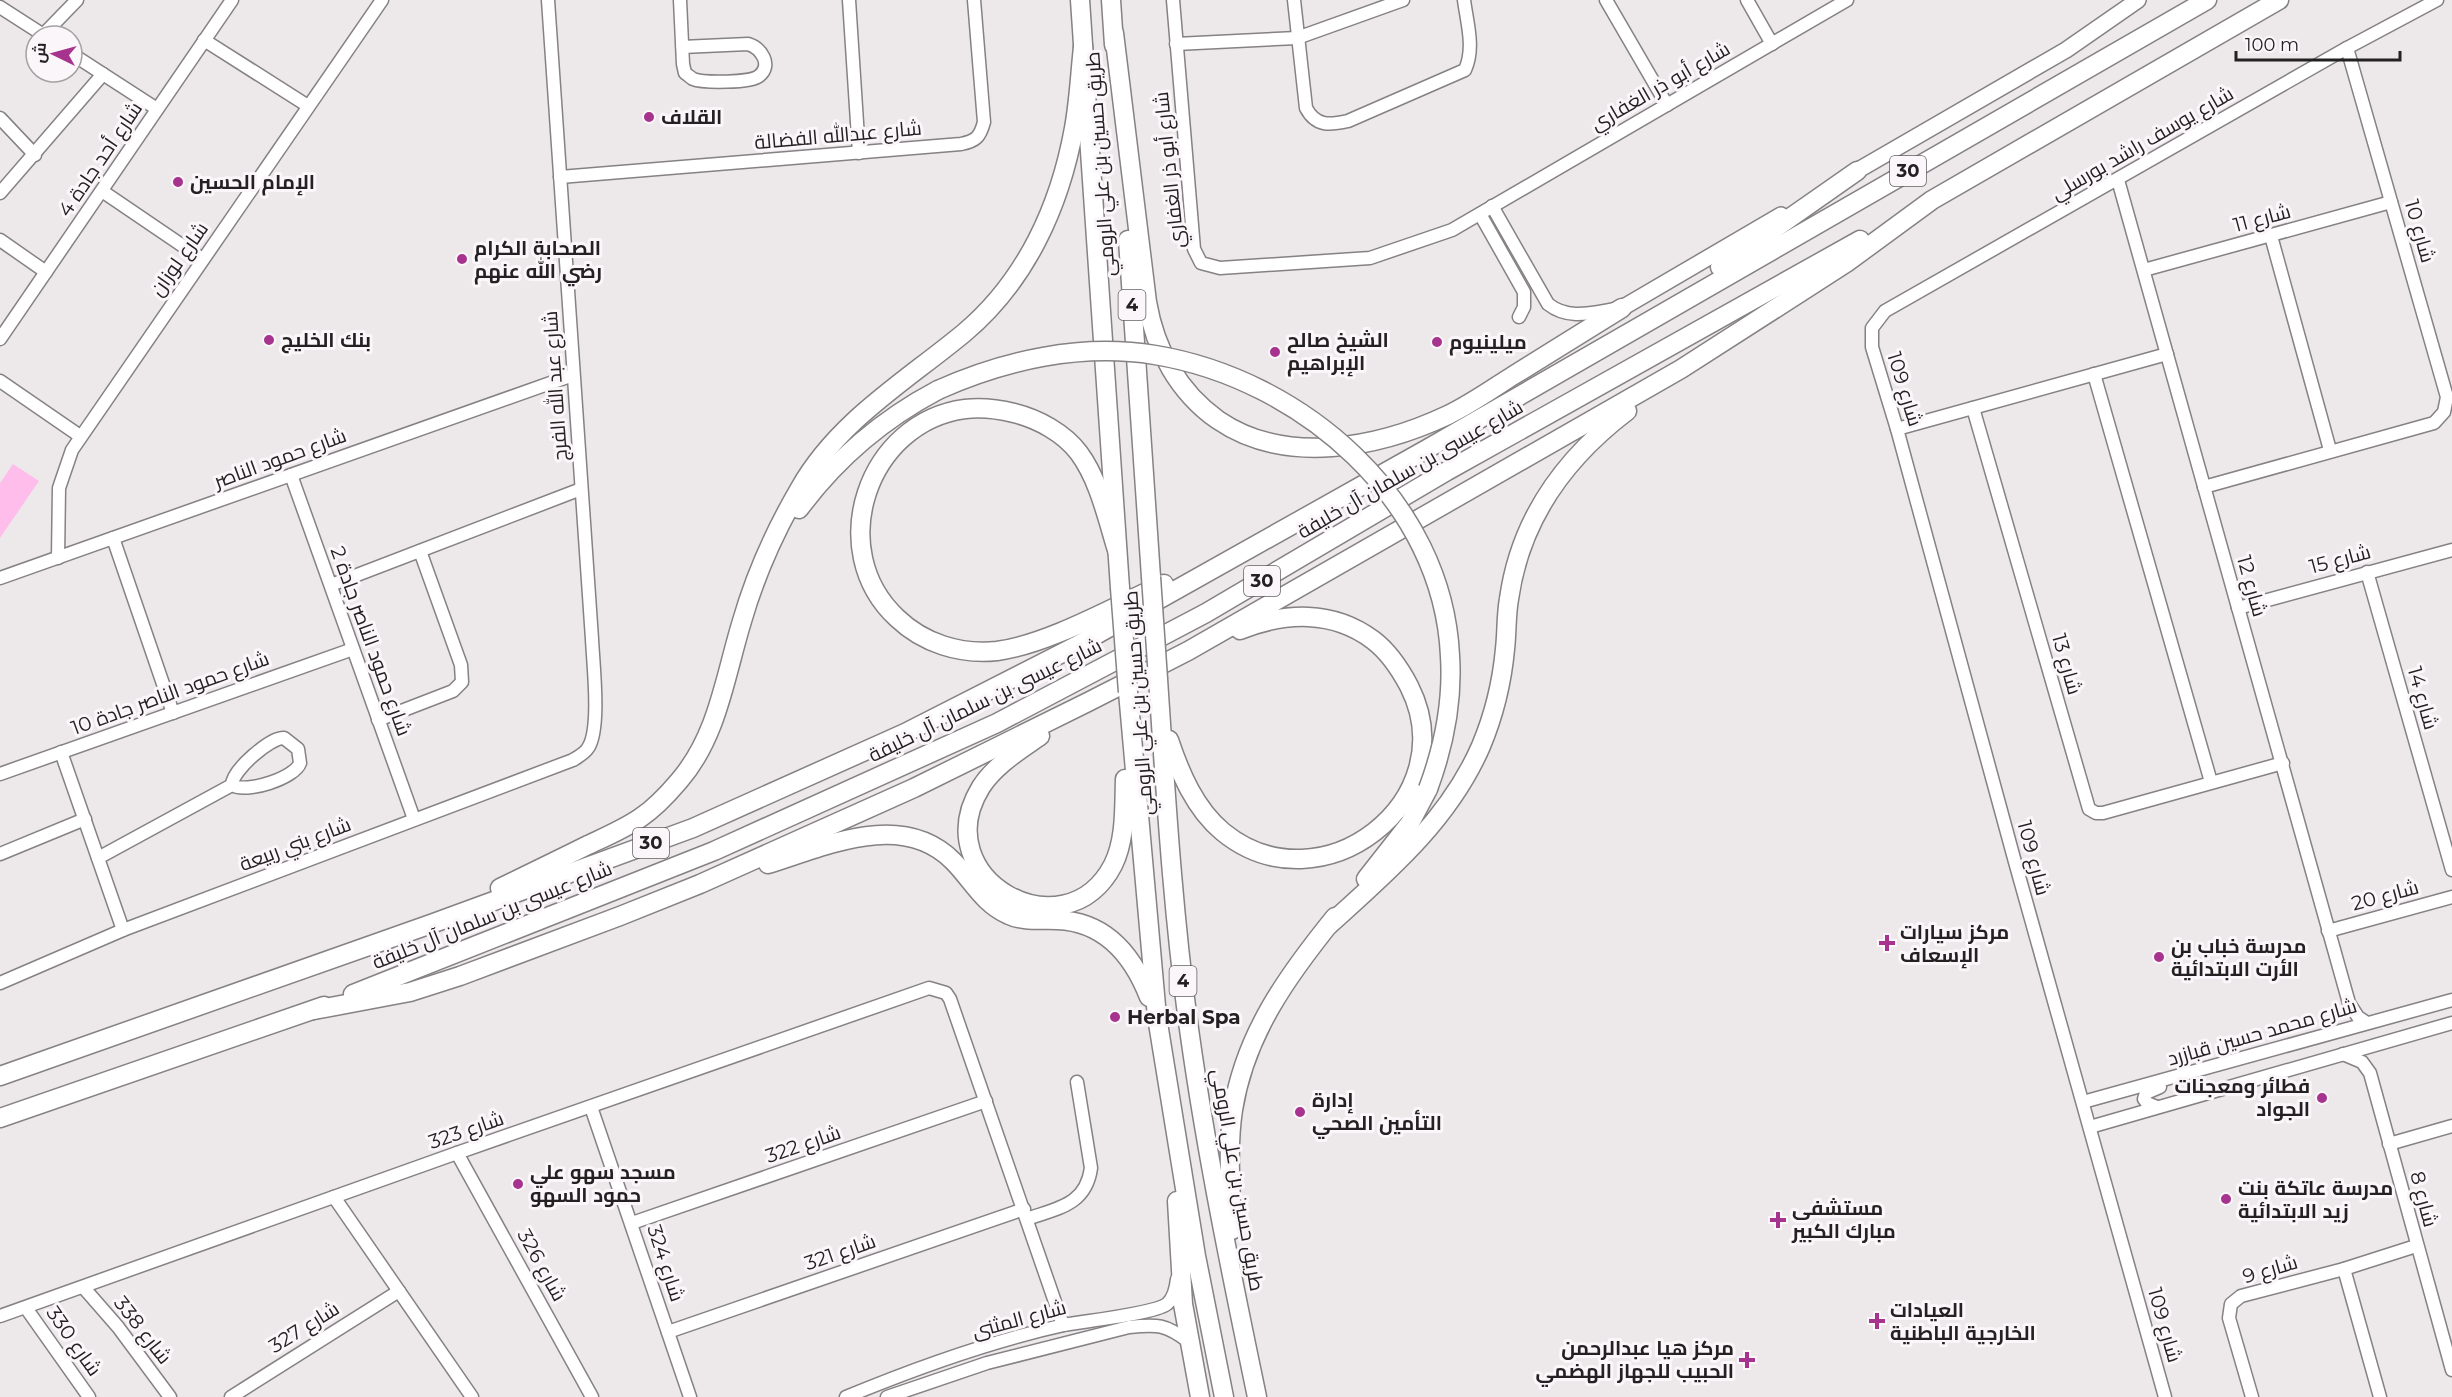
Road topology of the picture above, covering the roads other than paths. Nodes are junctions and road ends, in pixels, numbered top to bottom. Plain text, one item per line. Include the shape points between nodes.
1 (77, 0) edge
2 (231, 0) edge
3 (382, 0) edge
4 (548, 0) edge
5 (680, 0) edge
6 (849, 0) edge
7 (974, 0) edge
8 (1080, 0) edge
9 (1111, 0) edge
10 (1173, 0) edge
11 (1294, 0) edge
12 (1403, 0) edge
13 (1464, 0) edge
14 (1606, 0) edge
15 (1747, 0) edge
16 (1847, 0) edge
17 (2138, 0) edge
18 (2207, 0) edge
19 (2290, 0) edge
20 (2437, 0) edge
21 (2272, 4) edge
22 (0, 7) edge
23 (27, 24) edge
24 (54, 24) edge
25 (1113, 33) junction
26 (1297, 38) junction
27 (204, 40) junction
28 (1176, 44) junction
29 (1772, 44) junction
30 (682, 47) junction
31 (1083, 47) junction
32 (2347, 48) junction
33 (84, 62) edge
34 (103, 74) junction
35 (1667, 105) junction
36 (308, 106) junction
37 (157, 109) junction
38 (0, 118) edge
39 (859, 153) junction
40 (35, 155) junction
41 (1857, 171) junction
42 (560, 177) junction
43 (2118, 180) junction
44 (102, 191) junction
45 (0, 193) edge
46 (1932, 200) junction
47 (2391, 202) junction
48 (1492, 206) junction
49 (1480, 214) junction
50 (2271, 236) junction
51 (0, 240) edge
52 (202, 259) junction
53 (2144, 270) junction
54 (46, 272) junction
55 (1535, 285) junction
56 (1622, 308) junction
57 (1872, 328) joint
58 (0, 339) edge
59 (1610, 342) junction
60 (2167, 354) junction
61 (1681, 369) junction
62 (2094, 374) junction
63 (573, 375) junction
64 (0, 381) edge
65 (1974, 408) junction
66 (1897, 429) junction
67 (80, 436) junction
68 (2330, 450) junction
69 (291, 475) junction
70 (2204, 487) junction
71 (581, 489) junction
72 (1270, 536) junction
73 (113, 538) junction
74 (1117, 549) junction
75 (2452, 550) edge
76 (420, 551) junction
77 (58, 558) junction
78 (766, 558) junction
79 (2367, 572) junction
80 (0, 578) edge
81 (331, 585) junction
82 (2238, 608) junction
83 (353, 649) junction
84 (1188, 651) junction
85 (1088, 702) junction
86 (1160, 711) junction
87 (172, 713) junction
88 (1130, 717) junction
89 (378, 720) junction
90 (593, 734) joint
91 (61, 752) junction
92 (2283, 763) junction
93 (0, 774) edge
94 (2211, 782) junction
95 (232, 785) junction
96 (85, 819) junction
97 (414, 819) junction
98 (0, 854) edge
99 (98, 858) junction
100 (2452, 870) edge
101 (700, 884) junction
102 (2452, 897) edge
103 (431, 924) junction
104 (1329, 925) junction
105 (123, 930) junction
106 (2328, 931) junction
107 (0, 982) edge
108 (2452, 1000) edge
109 (2349, 1003) junction
110 (314, 1010) junction
111 (1157, 1017) junction
112 (2367, 1023) junction
113 (2452, 1023) edge
114 (2338, 1032) junction
115 (2380, 1043) junction
116 (2343, 1054) junction
117 (2251, 1056) junction
118 (2370, 1073) junction
119 (0, 1076) edge
120 (1077, 1082) dead end
121 (986, 1101) junction
122 (2083, 1102) junction
123 (591, 1107) junction
124 (2157, 1107) junction
125 (0, 1118) edge
126 (2452, 1126) edge
127 (2090, 1127) junction
128 (1175, 1133) junction
129 (2389, 1144) junction
130 (457, 1153) junction
131 (334, 1197) junction
132 (1026, 1214) junction
133 (632, 1223) junction
134 (2416, 1246) junction
135 (1179, 1266) junction
136 (2344, 1269) junction
137 (1233, 1279) junction
138 (84, 1288) junction
139 (399, 1291) junction
140 (26, 1308) junction
141 (0, 1316) edge
142 (1063, 1325) junction
143 (668, 1332) junction
144 (1189, 1342) junction
145 (2452, 1370) edge
146 (86, 1396) edge
147 (170, 1397) edge
148 (231, 1397) edge
149 (472, 1397) edge
150 (592, 1397) edge
151 (690, 1397) edge
152 (846, 1397) edge
153 (887, 1397) edge
154 (1200, 1397) edge
155 (1224, 1397) edge
156 (1257, 1397) edge
157 (2165, 1397) edge
158 (2252, 1397) edge
159 (2380, 1397) edge

1 - 24 street
2 - 27 street, شارع أحد جادة 4
3 - 36 street, شارع لوزان
4 - 42 street, شارع عبد الله الفرج
5 - 30 street
6 - 39 street
7 - 39 street, شارع عبدالله الفضالة via 984,122 980,135 975,141 961,144
8 - 31 highway, طريق حسين بن علي الرومي / 4
9 - 25 highway, طريق حسين بن علي الرومي / 4
10 - 28 street, شارع أبو ذر الغفاري
11 - 26 street
12 - 26 street
13 - 26 street via 1471,49 1465,70 1348,121 1320,123 1311,117 1306,108
14 - 35 street
15 - 29 street
16 - 29 street, شارع أبو ذر الغفاري
17 - 41 main road via 2066,50
18 - 59 highway, 30
19 - 21 highway
20 - 32 street, شارع يوسف راشد بورسلي
21 - 46 highway, 30
22 - 23 street
25 - 56 highway via 1154,332 1171,370 1189,394 1210,414 1237,431 1268,443 1306,448 1352,444 1416,428 1463,407
25 - 86 highway, طريق حسين بن علي الرومي / 4, bridge
26 - 28 street
27 - 36 street
27 - 37 street, شارع أحد جادة 4
28 - 49 street, شارع أبو ذر الغفاري via 1194,249 1201,263 1220,268 1370,258 1452,230
29 - 35 street, شارع أبو ذر الغفاري
30 - 30 street via 685,73 693,79 753,79 764,68 762,52 748,44
31 - 74 highway, طريق حسين بن علي الرومي / 4
31 - 78 highway via 1074,127 1064,171 1053,208 1020,270 966,331 881,397 838,438 803,483
32 - 43 street, شارع يوسف راشد بورسلي
32 - 47 street, شارع 10
33 - 34 street
34 - 37 street
34 - 40 street
35 - 48 street, شارع أبو ذر الغفاري
36 - 52 street, شارع لوزان
37 - 44 street, شارع أحد جادة 4
38 - 40 street
39 - 42 street, شارع عبدالله الفضالة
40 - 45 street
41 - 56 main road
41 - 59 highway
42 - 63 street, شارع عبد الله الفرج
43 - 53 street, شارع 12
43 - 57 street, شارع يوسف راشد بورسلي via 1885,311
44 - 52 street
44 - 54 street, شارع أحد جادة 4
46 - 61 highway via 1846,263
46 - 110 highway, شارع عيسى بن سلمان آل خليفة / 30 via 1448,471 1206,613 998,723 714,851
47 - 50 street, شارع 11
47 - 68 street, شارع 10 via 2447,397 2444,412 2434,423
48 - 49 street, شارع أبو ذر الغفاري
48 - 55 street
49 - 55 street via 1524,292 1526,302 1521,314
50 - 53 street, شارع 11
50 - 68 street
51 - 54 street
52 - 67 street, شارع لوزان
53 - 60 street, شارع 12
54 - 58 street, شارع أحد جادة 4
55 - 56 street via 1548,304 1568,314
57 - 66 street, شارع 109 via 1872,347
59 - 72 highway, شارع عيسى بن سلمان آل خليفة / 30
60 - 62 street
60 - 70 street, شارع 12
61 - 84 highway
61 - 104 highway via 1597,434 1550,488 1518,557 1508,602 1500,681 1472,765 1450,802 1421,837
62 - 65 street
62 - 94 street
63 - 69 street, شارع حمود الناصر
63 - 71 street, شارع عبد الله الفرج
64 - 67 street
65 - 66 street
65 - 94 street, شارع 13 via 2089,808 2103,813
66 - 122 street, شارع 109
67 - 77 street, شارع لوزان via 59,489
68 - 70 street, شارع 10
69 - 73 street, شارع حمود الناصر
69 - 81 street, شارع حمود الناصر جادة 2
70 - 82 street, شارع 12
71 - 76 street
71 - 90 street, شارع عبد الله الفرج via 592,639
72 - 74 highway via 1041,639 1011,648 979,651 935,643 887,609 866,571 859,529 871,481 886,456 905,436 927,421 951,412 988,409 1031,419 1071,443 1086,464
72 - 103 highway, شارع عيسى بن سلمان آل خليفة / 30 via 1076,646 905,733 693,828
73 - 77 street, شارع حمود الناصر
73 - 87 street
74 - 88 highway, طريق حسين بن علي الرومي / 4, bridge
75 - 79 street, شارع 15
76 - 81 street
76 - 89 street via 461,664 462,682 453,691
77 - 80 street, شارع حمود الناصر
78 - 103 highway via 742,619 711,726 699,754 665,796 630,825
78 - 104 highway, bridge via 808,496 836,465 888,421 938,390 981,372 1041,357 1083,352 1143,354 1182,360 1237,378 1280,400 1324,429 1392,498 1417,539 1439,597 1450,648 1444,737 1428,789 1397,842
79 - 82 street, شارع 15
79 - 100 street, شارع 14
81 - 83 street, شارع حمود الناصر جادة 2
82 - 92 street, شارع 12
83 - 87 street, شارع حمود الناصر جادة 10
83 - 89 street, شارع حمود الناصر جادة 2
84 - 85 highway
84 - 86 highway via 1259,623 1288,617 1328,619 1356,628 1384,649 1399,668 1419,711 1420,755 1410,789 1391,818 1349,848 1311,858 1286,859 1263,854 1222,831 1193,798
85 - 88 highway via 996,770 974,804 969,836 974,860 991,883 1017,901 1041,906 1070,902 1096,886 1112,866 1122,829
85 - 101 highway via 914,788
86 - 137 highway, طريق حسين بن علي الرومي / 4 via 1188,1023 1207,1152
87 - 91 street, شارع حمود الناصر جادة 10
88 - 111 highway, طريق حسين بن علي الرومي / 4
89 - 97 street, شارع حمود الناصر جادة 2
90 - 97 street, شارع بني ربيعة via 588,748 573,760
91 - 93 street, شارع حمود الناصر جادة 10
91 - 96 street
92 - 94 street, شارع 13
92 - 106 street, شارع 12
95 - 95 street via 253,788 295,771 300,763 298,749 284,738 273,739 239,768
95 - 99 street
96 - 98 street
96 - 99 street
97 - 105 street, شارع بني ربيعة
99 - 105 street
101 - 110 highway via 460,976 410,992
101 - 111 highway via 863,836 888,834 912,838 944,854 986,900 1010,915 1067,921 1096,929 1116,943 1139,974
102 - 106 street, شارع 20
103 - 119 highway, شارع عيسى بن سلمان آل خليفة / 30
104 - 137 highway via 1274,999 1241,1072 1233,1111 1230,1163
105 - 107 street, شارع بني ربيعة
106 - 109 street, شارع 12
108 - 112 street, شارع محمد حسين قبازرد
109 - 112 street, شارع 12
109 - 114 street
110 - 125 highway, شارع عيسى بن سلمان آل خليفة / 30
111 - 128 highway, طريق حسين بن علي الرومي / 4
112 - 114 street, شارع محمد حسين قبازرد
113 - 115 street
114 - 117 street, شارع محمد حسين قبازرد
115 - 116 street
115 - 118 street
116 - 118 street via 2362,1062
116 - 124 street
117 - 122 street, شارع محمد حسين قبازرد
117 - 124 street via 2215,1072 2150,1090 2144,1099
118 - 129 street, شارع 8
120 - 132 street, شارع 321 via 1091,1168 1089,1181 1080,1196 1066,1205
121 - 123 street, شارع 323 via 950,999 946,993 929,988
121 - 132 street
121 - 133 street, شارع 322
122 - 127 street, شارع 109
123 - 130 street, شارع 323
123 - 133 street, شارع 324
124 - 127 street
126 - 129 street
127 - 157 street, شارع 109
128 - 135 highway
128 - 155 highway, طريق حسين بن علي الرومي / 4
129 - 134 street, شارع 8
130 - 131 street, شارع 323
130 - 150 street, شارع 326
131 - 138 street, شارع 323
131 - 139 street
132 - 142 street
132 - 143 street, شارع 321
133 - 143 street, شارع 324
134 - 136 street, شارع 9
134 - 145 street, شارع 8
135 - 142 street, شارع المثنى via 1175,1292 1167,1304
135 - 144 highway
136 - 158 street, شارع 9 via 2241,1296 2231,1304 2229,1318
136 - 159 street
137 - 156 highway, طريق حسين بن علي الرومي / 4
138 - 140 street, شارع 323
138 - 147 street, شارع 338
139 - 148 street, شارع 327
139 - 149 street
140 - 141 street, شارع 323
140 - 146 street, شارع 330
142 - 152 street, شارع المثنى via 945,1359
143 - 151 street, شارع 324
144 - 153 street, شارع المثنى via 1165,1326 1150,1324 987,1363
144 - 154 highway

